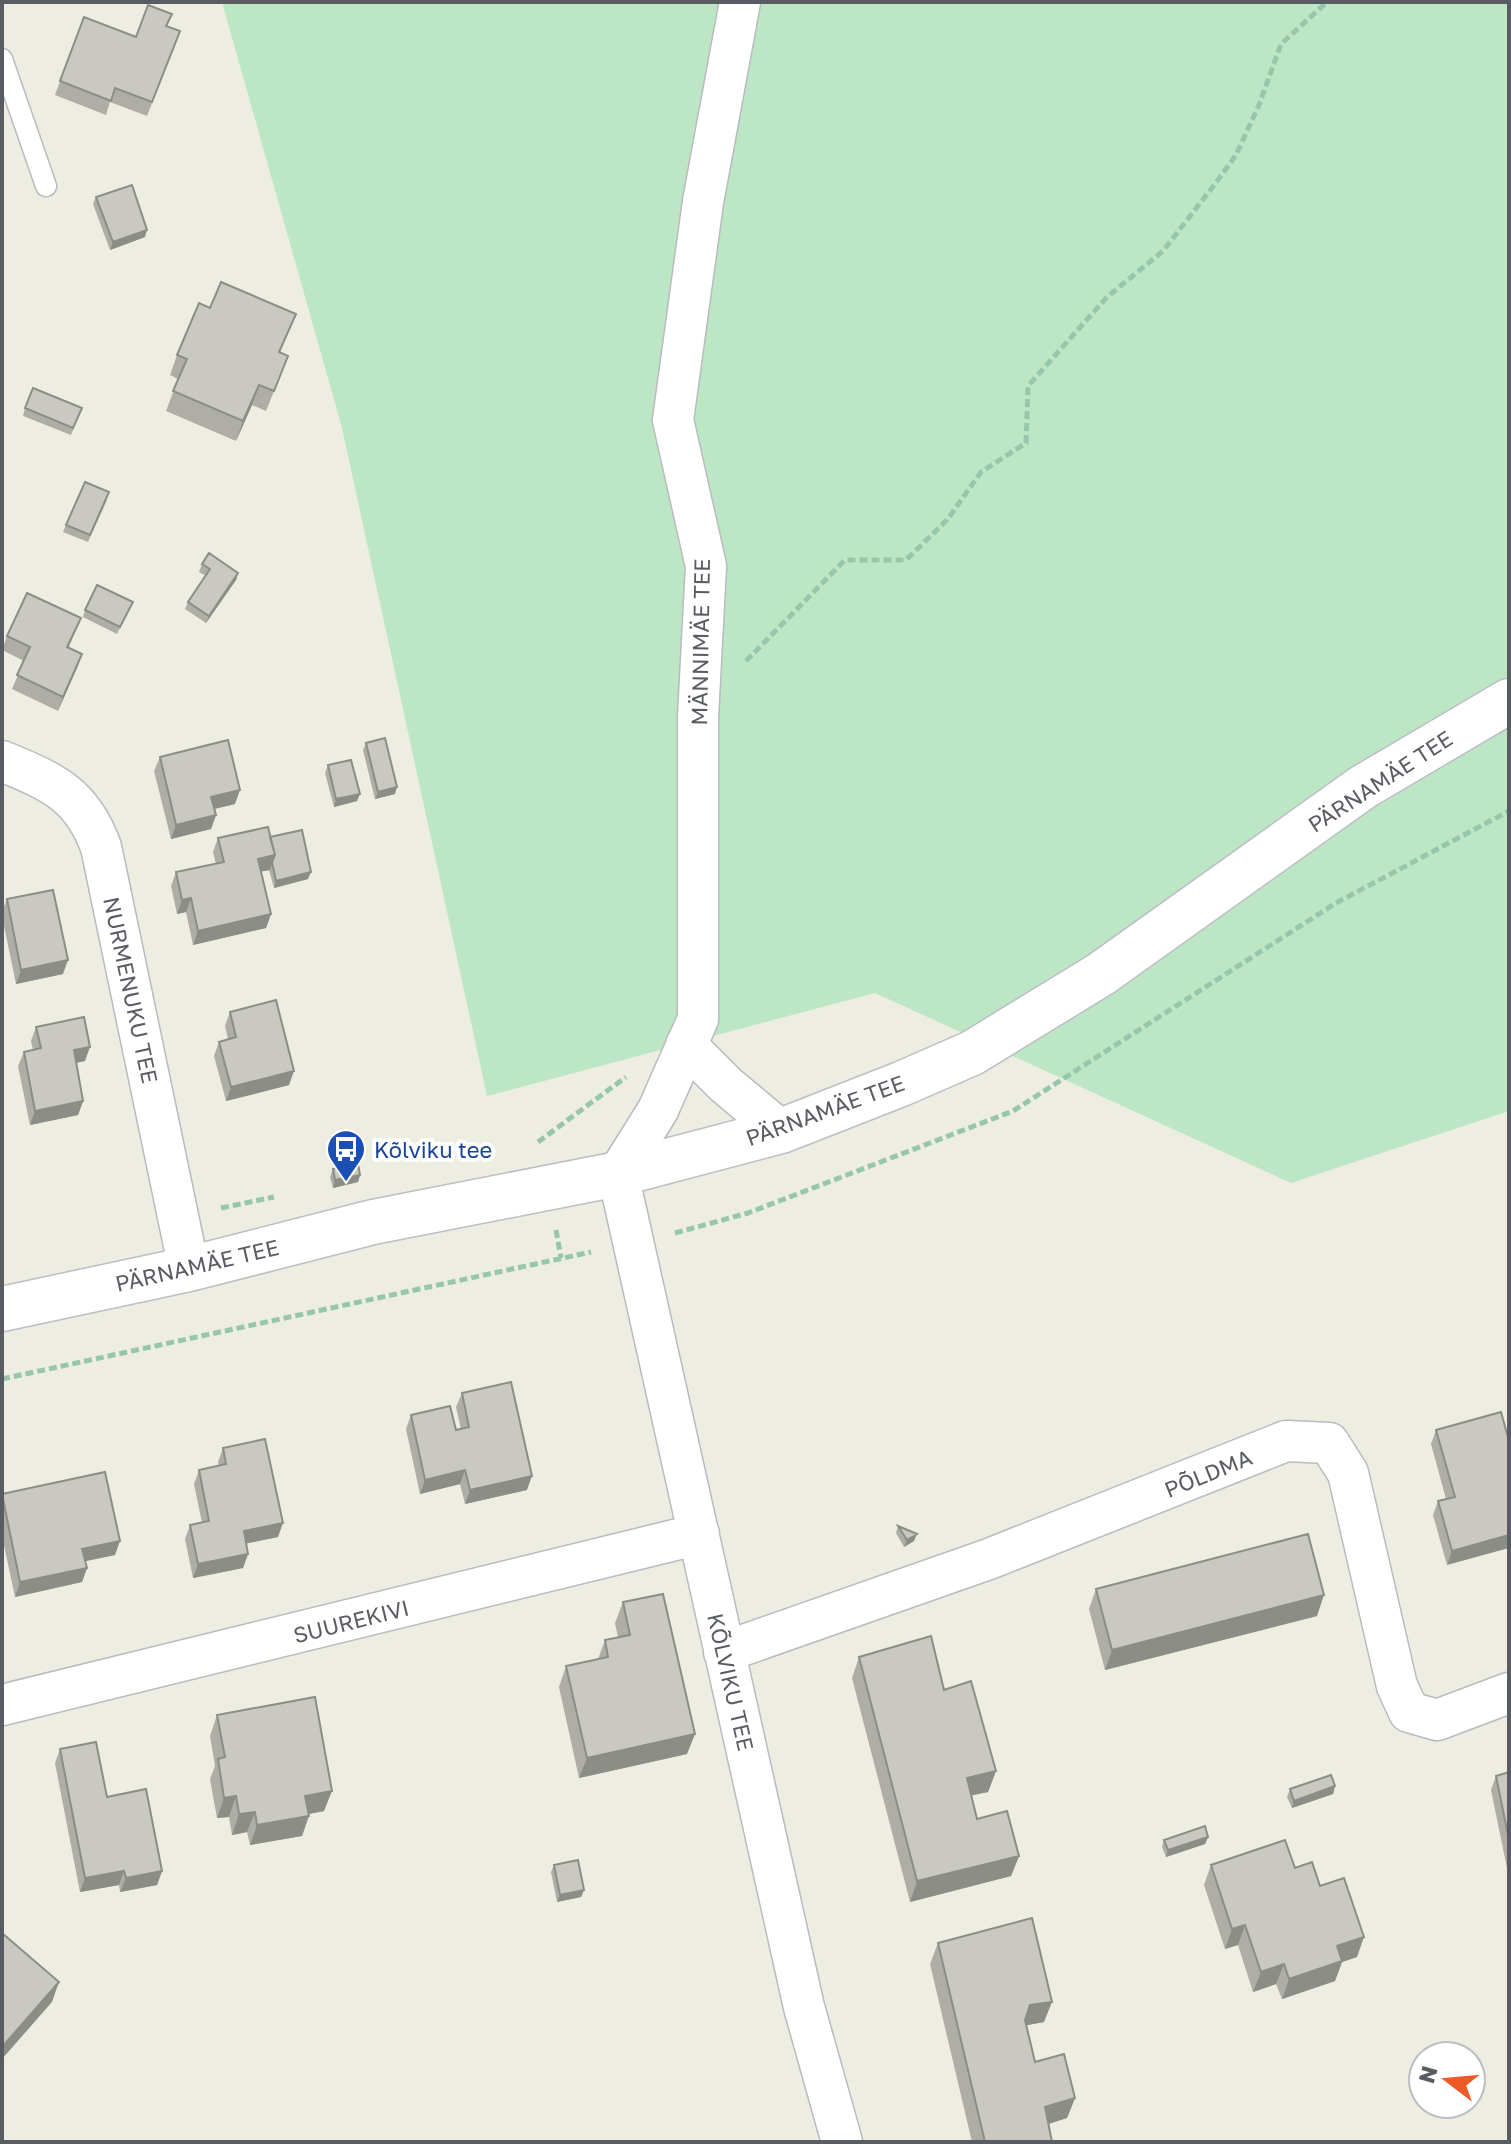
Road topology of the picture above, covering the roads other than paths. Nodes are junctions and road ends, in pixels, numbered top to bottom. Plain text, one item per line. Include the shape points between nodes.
1 (740, 2) edge
2 (2, 59) edge
3 (46, 186) dead end
4 (1509, 701) edge
5 (2, 761) edge
6 (683, 1051) junction
7 (781, 1131) junction
8 (618, 1174) junction
9 (189, 1269) junction
10 (2, 1309) edge
11 (699, 1534) junction
12 (724, 1652) junction
13 (1509, 1693) edge
14 (2, 1705) edge
15 (842, 2142) edge

1 - 6 street, MÄNNIMÄE TEE via 703,202 673,420 706,566 698,717 698,1019
2 - 3 lane
4 - 7 main road, PÄRNAMÄE TEE via 1363,787 1101,974 972,1053
5 - 9 street, NURMENUKU TEE via 65,791 93,824
6 - 7 street
6 - 8 street, MÄNNIMÄE TEE via 658,1110
7 - 8 main road, PÄRNAMÄE TEE
8 - 9 main road, PÄRNAMÄE TEE via 373,1222
8 - 11 street, KÕLVIKU TEE
9 - 10 main road, PÄRNAMÄE TEE
11 - 12 street, KÕLVIKU TEE
11 - 14 street, SUUREKIVI
12 - 13 street, PÕLDMA via 989,1559 1286,1441 1329,1443 1348,1473 1397,1686 1409,1712 1437,1720
12 - 15 street, KÕLVIKU TEE via 804,2007

